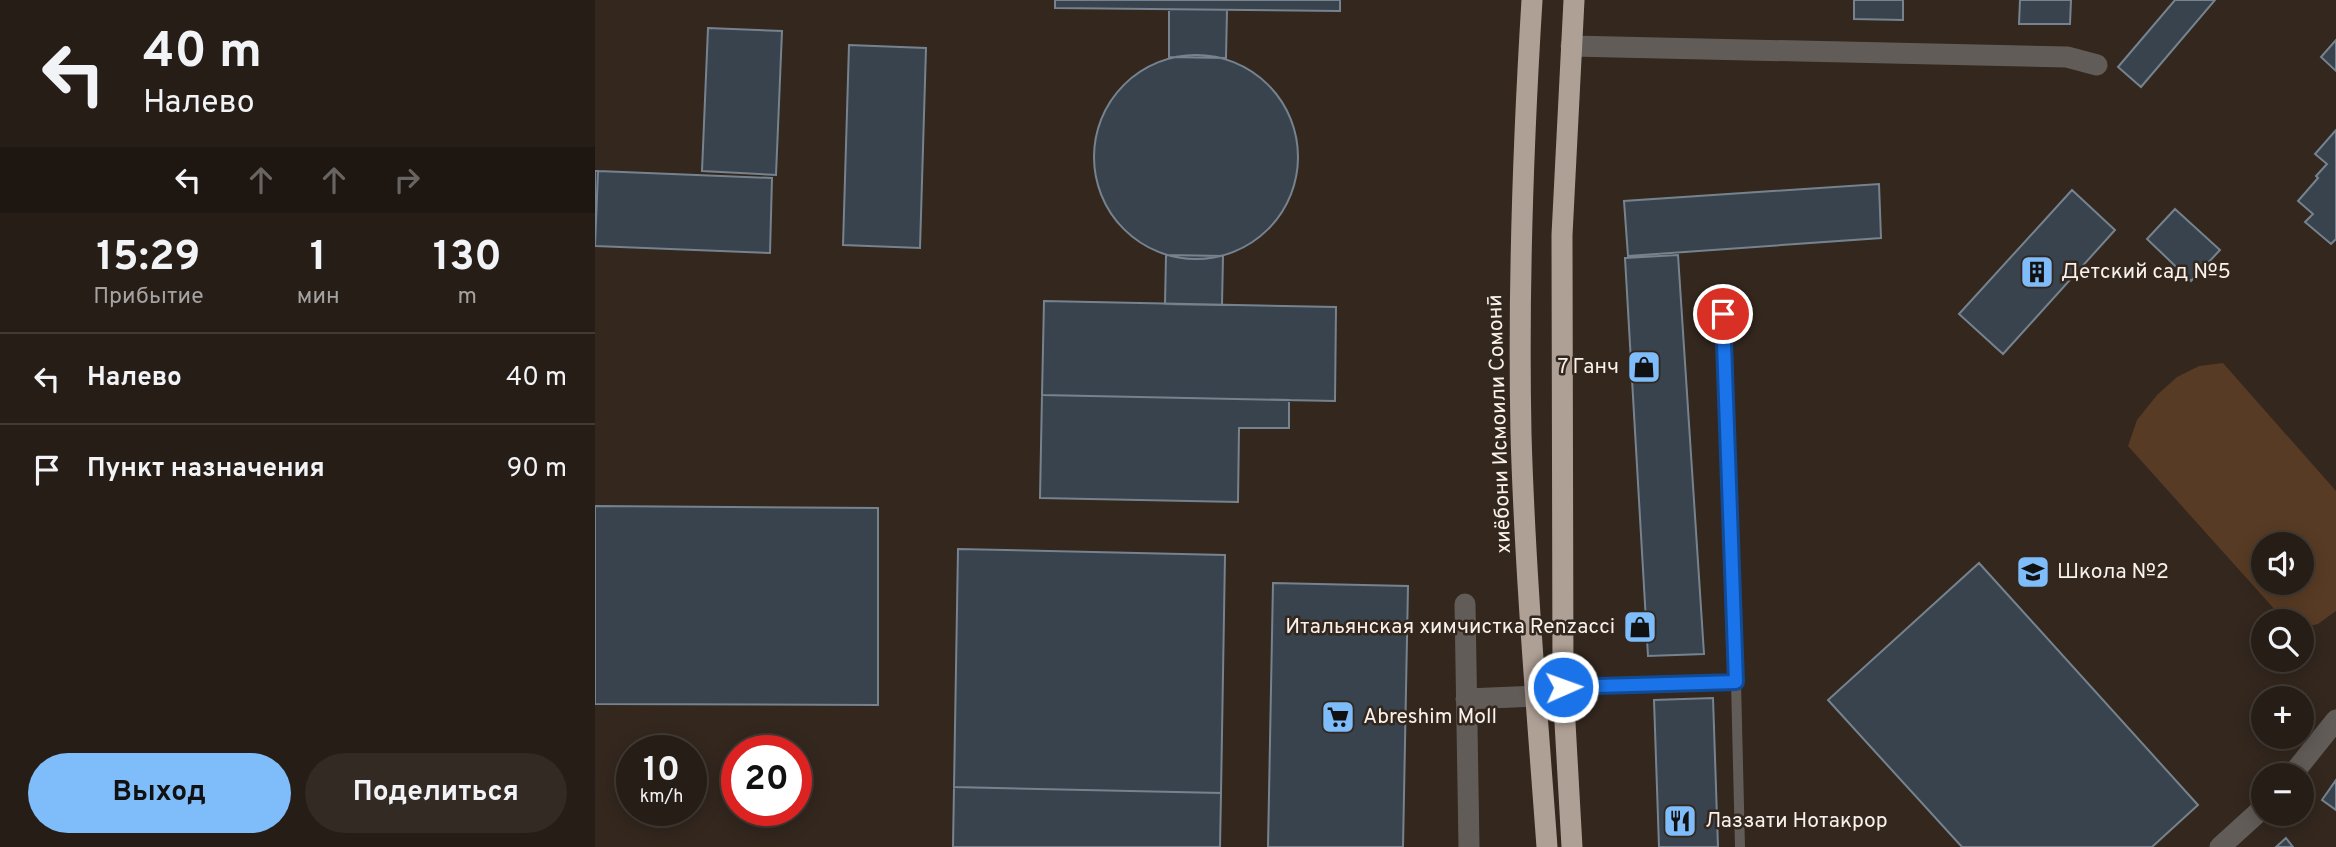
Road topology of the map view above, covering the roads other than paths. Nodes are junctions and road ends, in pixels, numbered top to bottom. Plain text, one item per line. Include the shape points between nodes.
1 (1532, 0) edge
2 (1574, 0) edge
3 (1571, 46) junction
4 (2097, 65) dead end
5 (1723, 314) dead end
6 (1465, 604) dead end
7 (1736, 682) junction
8 (1563, 687) junction
9 (1536, 696) junction
10 (1466, 699) junction
11 (2336, 720) edge
12 (2302, 763) edge
13 (2251, 819) edge
14 (1469, 847) edge
15 (1547, 847) edge
16 (1572, 847) edge
17 (1740, 847) edge
18 (2220, 847) edge

1 - 9 highway, хиёбони Исмоили Сомонӣ via 1521,241 1521,421
2 - 3 highway
3 - 4 street via 2067,57
3 - 8 highway via 1562,235
5 - 7 lane
6 - 10 street
7 - 8 lane
7 - 17 lane
8 - 16 highway
9 - 10 street
9 - 15 highway, хиёбони Исмоили Сомонӣ
10 - 14 street
11 - 12 street
13 - 18 street

